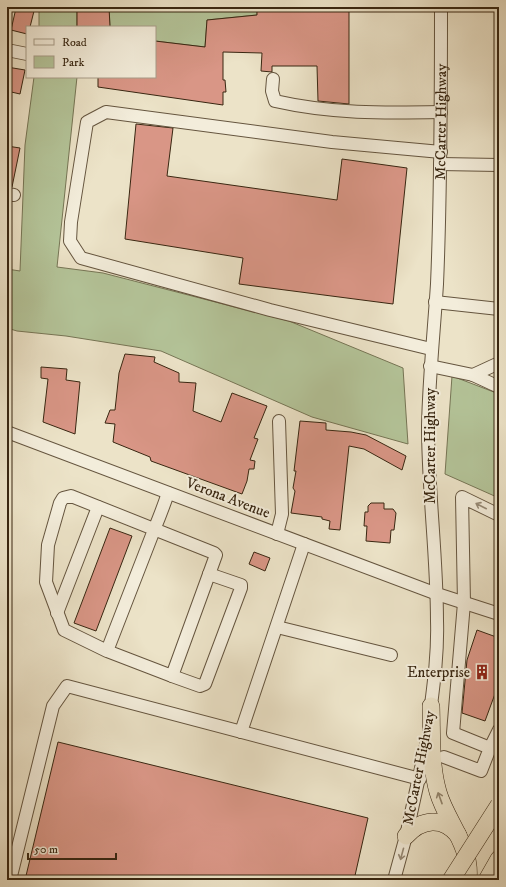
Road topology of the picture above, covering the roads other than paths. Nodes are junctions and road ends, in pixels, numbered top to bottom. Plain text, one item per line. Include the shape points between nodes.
1 (441, 7) edge
2 (7, 50) edge
3 (26, 54) edge
4 (273, 79) dead end
5 (441, 112) junction
6 (441, 158) junction
7 (499, 165) edge
8 (435, 302) junction
9 (499, 309) edge
10 (431, 349) junction
11 (499, 363) edge
12 (430, 366) junction
13 (473, 375) junction
14 (499, 387) edge
15 (278, 420) dead end
16 (7, 432) edge
17 (168, 493) junction
18 (98, 507) junction
19 (499, 515) edge
20 (154, 530) junction
21 (277, 534) junction
22 (304, 544) junction
23 (209, 574) junction
24 (437, 594) junction
25 (464, 603) junction
26 (57, 613) junction
27 (499, 614) edge
28 (277, 627) junction
29 (107, 651) junction
30 (391, 655) dead end
31 (172, 676) junction
32 (431, 706) junction
33 (499, 730) edge
34 (241, 732) junction
35 (490, 748) junction
36 (444, 757) dead end
37 (420, 779) junction
38 (499, 805) edge
39 (406, 836) junction
40 (464, 845) junction
41 (499, 859) edge
42 (10, 880) edge
43 (394, 880) edge
44 (450, 880) edge
45 (468, 880) edge
46 (487, 880) edge

1 - 5 street, McCarter Highway
2 - 3 street
4 - 5 street via 272,91 275,101 308,109 342,112
5 - 6 street, McCarter Highway
6 - 7 street
6 - 8 street, McCarter Highway
6 - 10 street via 106,112 87,122 70,241 81,258 270,310
8 - 9 street
8 - 10 street, McCarter Highway
10 - 12 street, McCarter Highway
11 - 13 street
12 - 13 street
12 - 24 street, McCarter Highway via 428,460
13 - 14 street
15 - 21 street via 282,514
16 - 17 street, Verona Avenue
17 - 20 street
17 - 21 street, Verona Avenue
18 - 20 street
18 - 26 street
18 - 26 street via 71,496 63,498 60,503 48,545 46,582
19 -> 25 street via 462,497
20 - 23 street via 214,553 216,556
20 - 29 street
21 - 22 street, Verona Avenue
22 - 24 street, Verona Avenue
22 - 28 street
23 - 31 street
23 - 31 street via 241,585 241,588 205,684 200,686
24 - 25 street, Verona Avenue
24 - 32 street, McCarter Highway via 435,678
25 - 27 street, Verona Avenue
25 - 35 street via 453,733
26 - 29 street via 64,630
28 - 30 street
28 - 34 street
29 - 31 street
32 - 37 street, McCarter Highway
40 -> 32 highway via 438,792 432,760
33 - 35 street
34 - 37 street
34 - 42 street via 68,686 53,706
35 - 36 street via 481,772
37 - 39 street, McCarter Highway
38 - 44 highway, bridge
39 - 40 highway via 421,824 441,823 450,827
39 -> 43 street, McCarter Highway
40 - 45 highway via 468,858
41 - 46 highway

